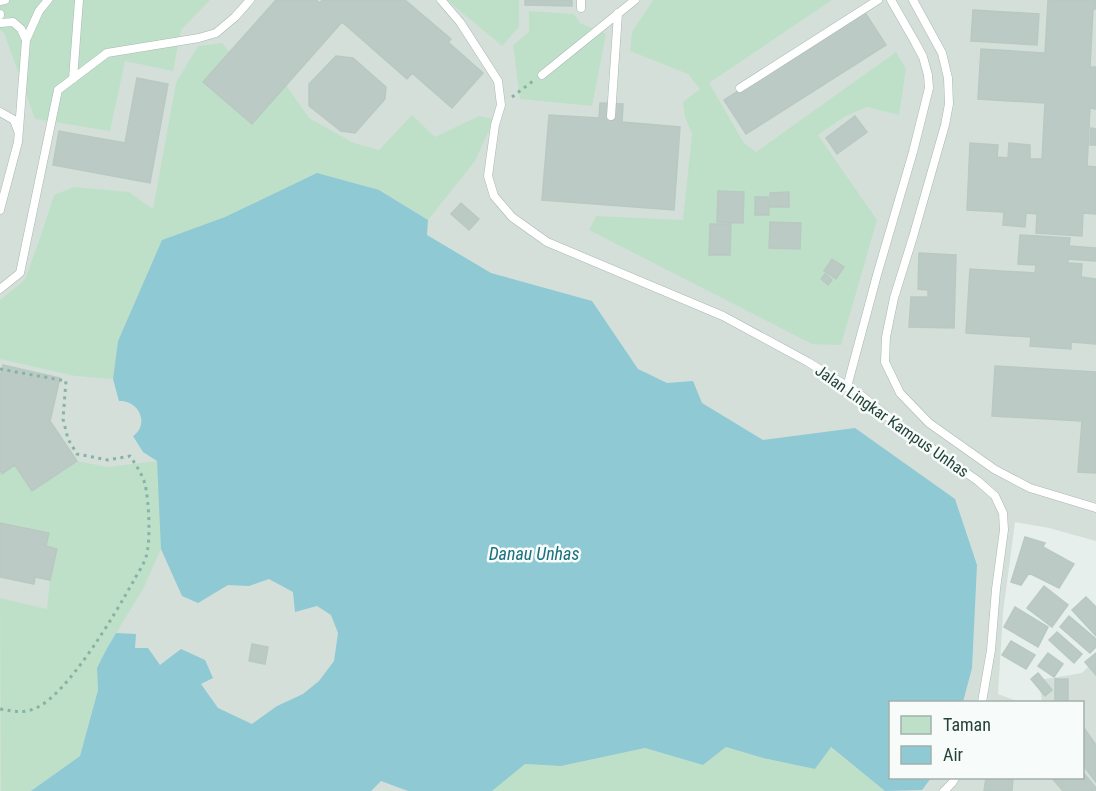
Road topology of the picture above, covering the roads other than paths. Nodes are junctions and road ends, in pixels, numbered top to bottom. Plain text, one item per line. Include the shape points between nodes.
1 (5, 0) edge
2 (48, 0) edge
3 (79, 0) edge
4 (250, 0) edge
5 (441, 0) edge
6 (635, 0) edge
7 (878, 0) edge
8 (891, 0) edge
9 (913, 0) edge
10 (0, 1) edge
11 (618, 13) junction
12 (0, 23) edge
13 (26, 40) junction
14 (542, 75) road end
15 (73, 79) junction
16 (740, 88) dead end
17 (0, 112) edge
18 (611, 116) dead end
19 (19, 132) junction
20 (0, 210) edge
21 (0, 289) edge
22 (847, 387) junction
23 (1096, 508) edge
24 (982, 701) edge
25 (954, 779) edge
26 (944, 791) edge

1 - 10 lane
2 - 13 lane
3 - 15 lane
4 - 15 lane via 216,33 107,53
5 - 22 lane, Jalan Lingkar Kampus Unhas via 496,77 501,105 488,176 491,190 512,217 547,242 723,316
6 - 11 lane
7 - 16 lane
8 - 22 lane via 923,57 929,88
9 - 23 lane via 942,53 949,104 894,298 885,362 900,393 929,423 994,469 1030,488
11 - 14 lane
11 - 18 lane
12 - 13 lane via 13,22
13 - 19 lane
15 - 21 lane via 58,90 20,273
17 - 19 lane via 14,120
19 - 20 lane
22 - 24 lane, Jalan Lingkar Kampus Unhas via 978,481 995,495 1003,513 991,650
25 - 26 lane

